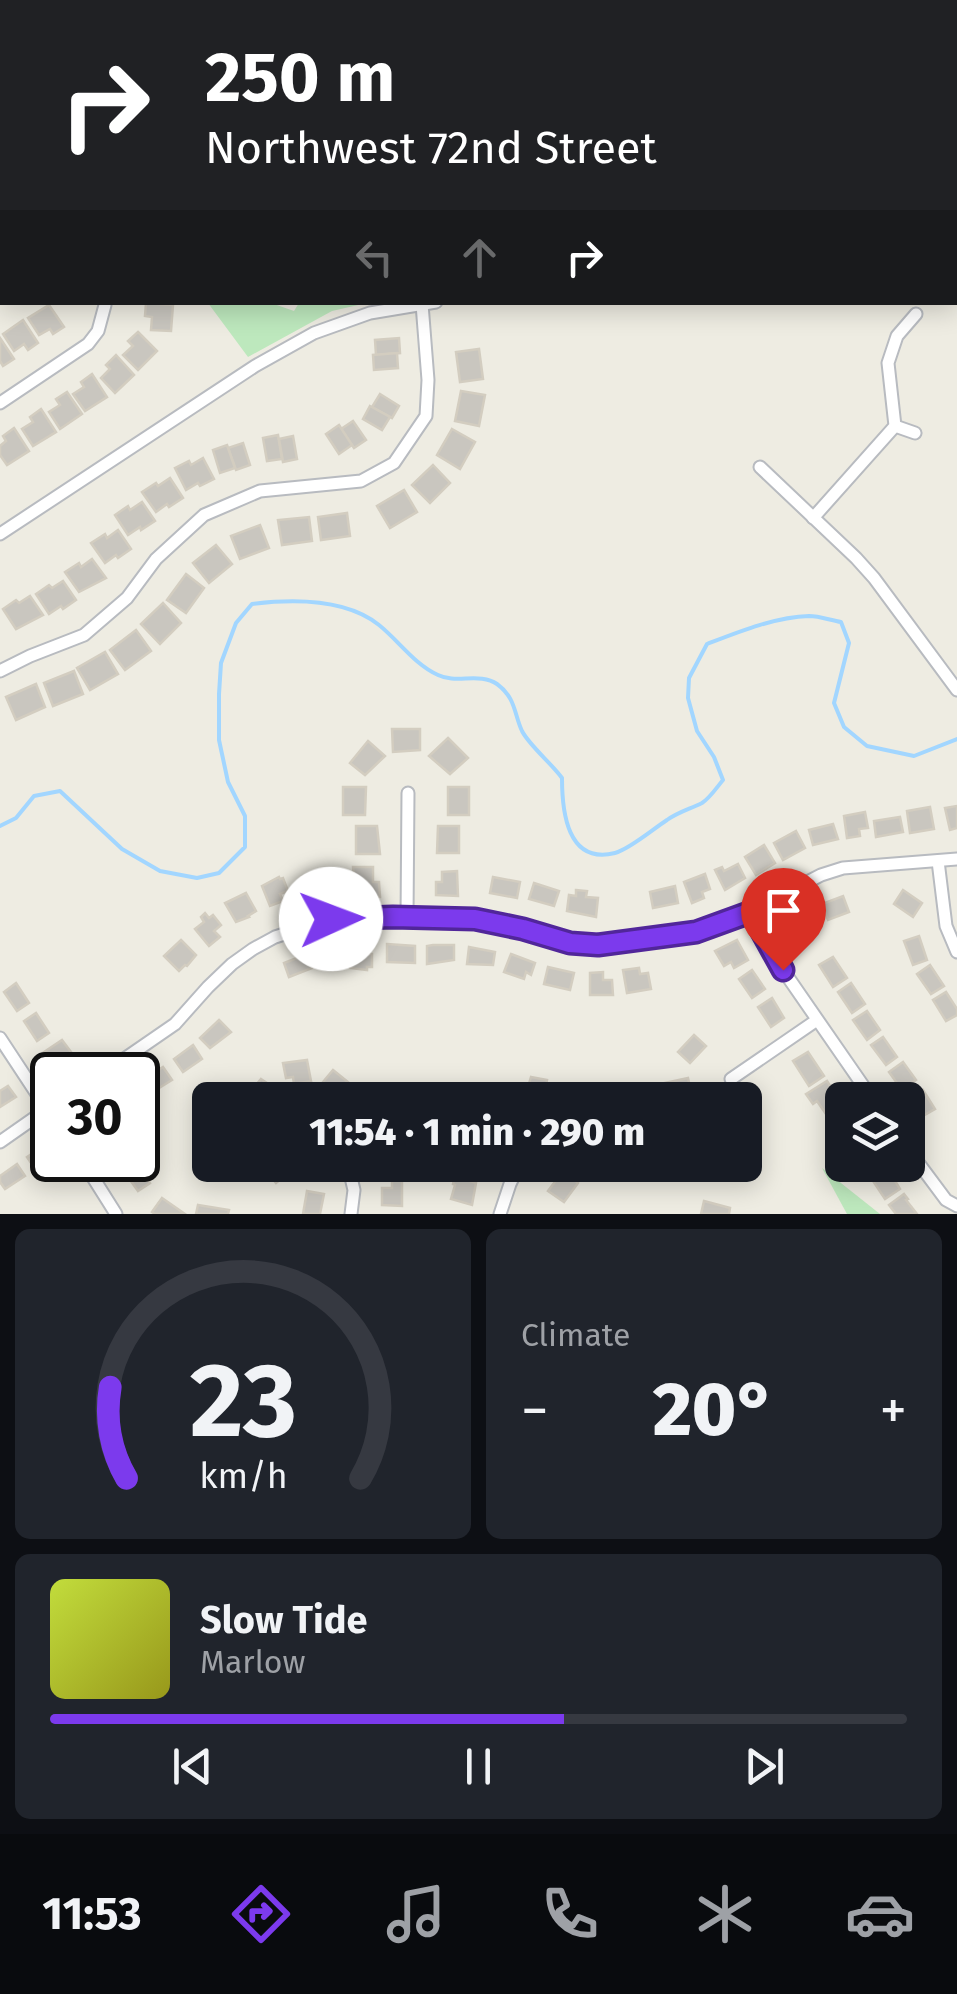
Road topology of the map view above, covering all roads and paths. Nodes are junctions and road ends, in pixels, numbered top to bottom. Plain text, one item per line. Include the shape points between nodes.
1 (105, 305) dead end
2 (416, 305) edge
3 (422, 305) edge
4 (916, 314) dead end
5 (0, 403) edge
6 (895, 426) junction
7 (915, 433) dead end
8 (760, 467) dead end
9 (813, 518) junction
10 (0, 534) edge
11 (957, 665) edge
12 (0, 671) edge
13 (945, 672) junction
14 (957, 690) edge
15 (408, 793) dead end
16 (957, 859) edge
17 (938, 861) junction
18 (751, 912) junction
19 (407, 918) junction
20 (957, 952) edge
21 (816, 1020) junction
22 (0, 1038) edge
23 (134, 1052) edge
24 (731, 1079) dead end
25 (30, 1081) edge
26 (860, 1082) edge
27 (30, 1124) edge
28 (0, 1142) edge
29 (925, 1172) edge
30 (96, 1182) edge
31 (352, 1182) edge
32 (511, 1182) edge
33 (957, 1206) edge
34 (116, 1214) edge
35 (351, 1214) edge
36 (500, 1214) edge

1 - 5 street via 88,344
2 - 10 street via 314,333
3 - 12 street via 426,416 394,463 361,480 260,491 204,515 84,634
4 - 6 street via 897,336 888,363
6 - 7 street
6 - 9 street
8 - 9 street
9 - 13 street via 874,578
11 - 13 street
13 - 14 street
15 - 19 street
16 - 17 street
17 - 18 street via 833,870
17 - 20 street via 946,926
18 - 19 street via 696,932 584,945 475,919
18 - 21 street
19 - 23 street via 331,919 275,937 232,964 174,1024
21 - 24 street
21 - 26 street
22 - 25 street
27 - 28 street
29 - 33 street
30 - 34 street
31 - 35 street
32 - 36 street

